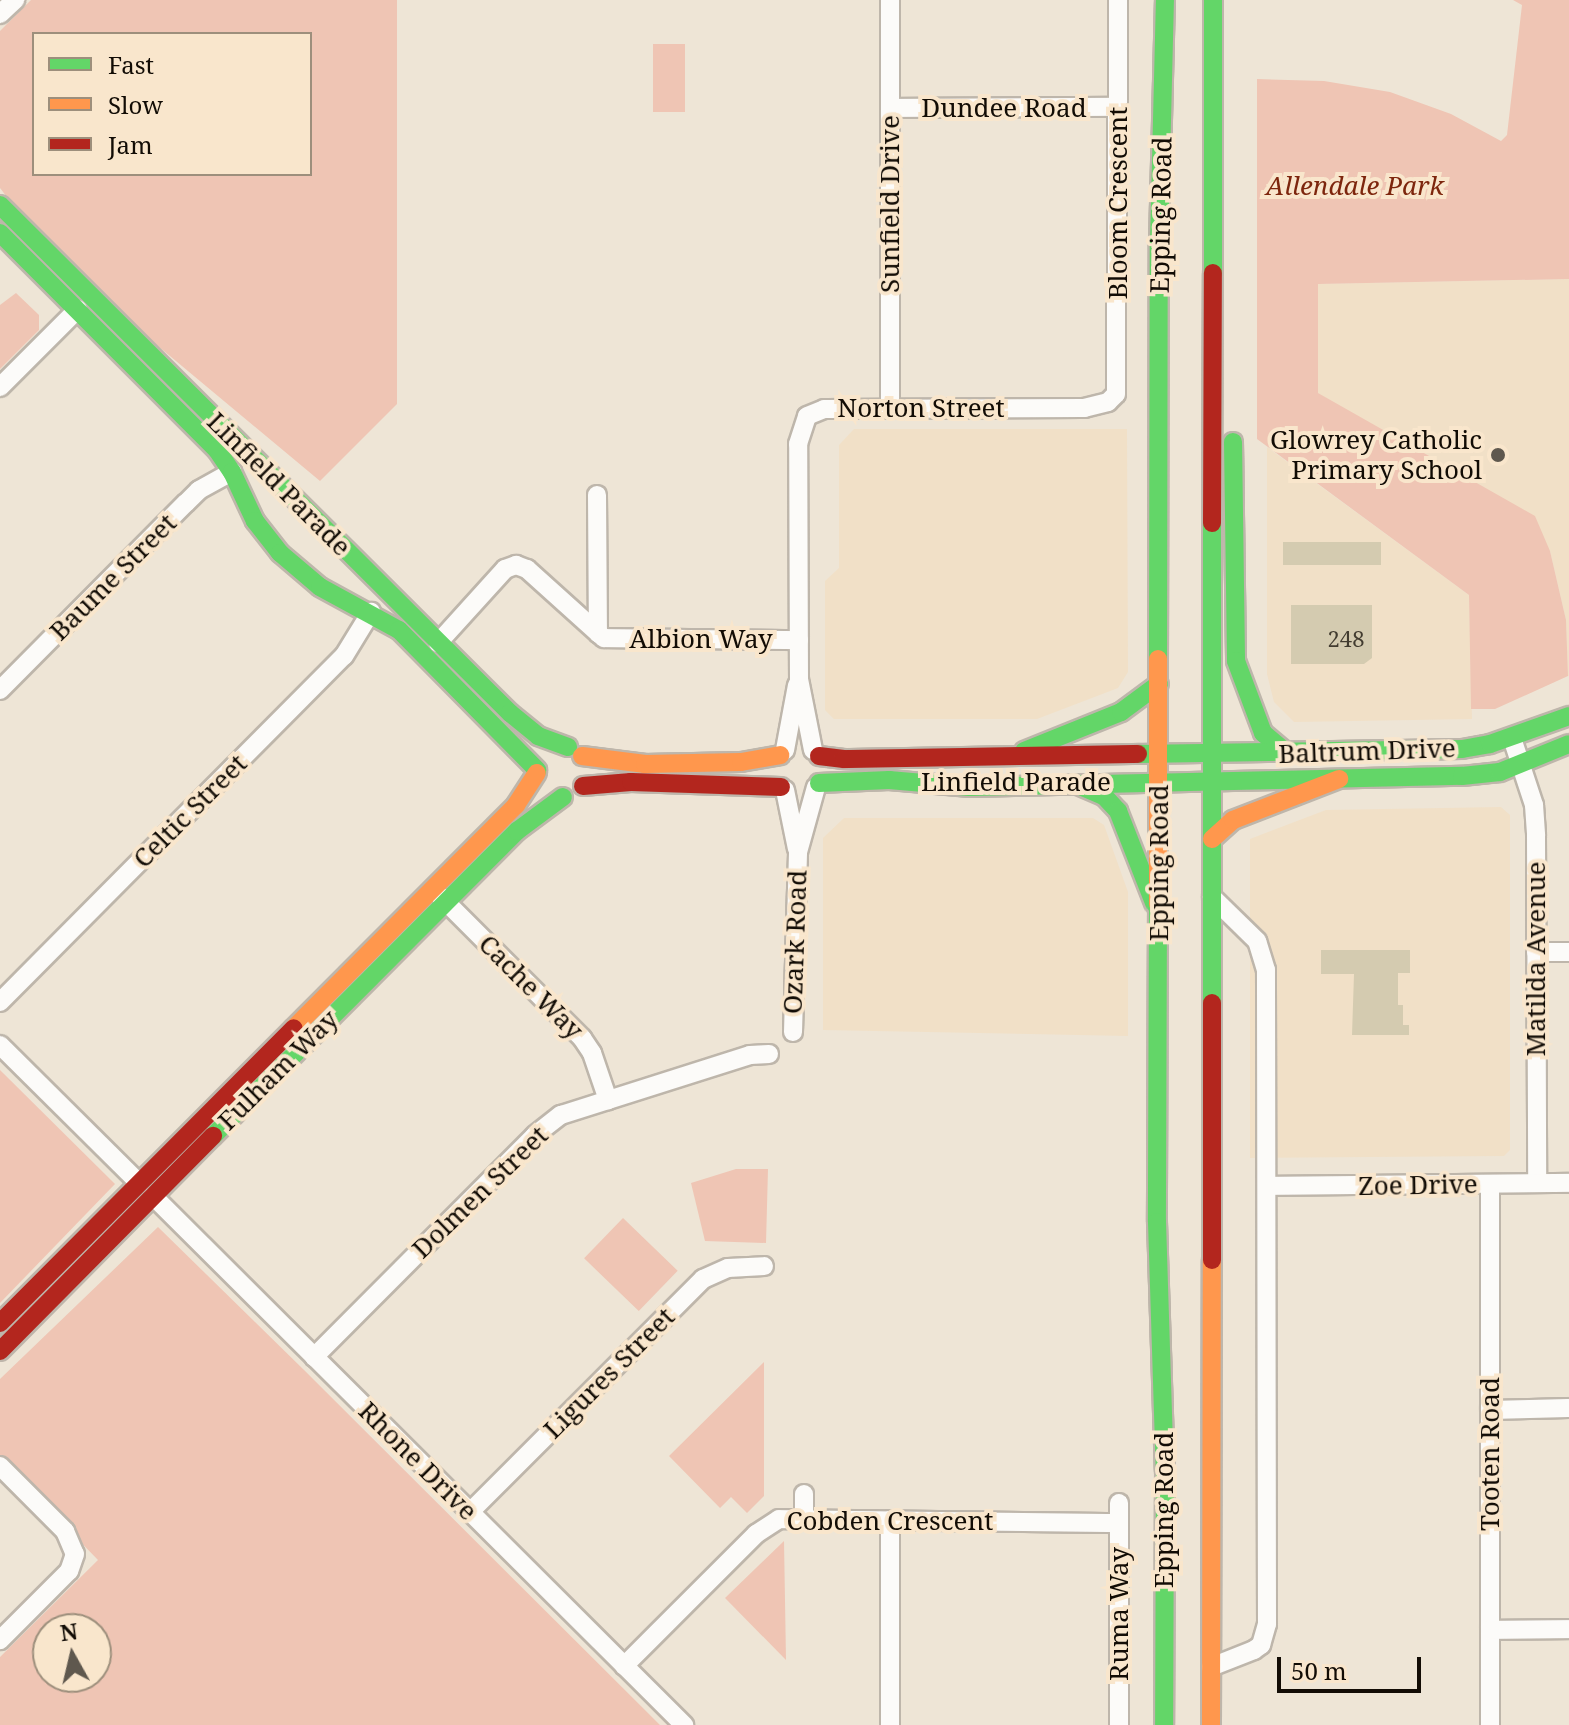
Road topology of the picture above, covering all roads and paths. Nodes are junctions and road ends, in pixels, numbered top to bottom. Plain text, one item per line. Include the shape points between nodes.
1 (15, 0) edge
2 (890, 0) edge
3 (1118, 0) edge
4 (1165, 0) edge
5 (1213, 0) edge
6 (0, 14) edge
7 (1118, 107) junction
8 (890, 108) junction
9 (0, 205) edge
10 (28, 232) junction
11 (0, 233) edge
12 (1213, 235) junction
13 (14, 247) junction
14 (0, 261) edge
15 (78, 309) junction
16 (1232, 316) dead end
17 (0, 387) edge
18 (1108, 402) joint
19 (890, 408) junction
20 (1233, 417) dead end
21 (232, 472) junction
22 (597, 495) dead end
23 (371, 612) junction
24 (598, 633) junction
25 (799, 640) junction
26 (438, 643) junction
27 (799, 679) junction
28 (1159, 684) junction
29 (0, 690) edge
30 (1569, 716) edge
31 (1512, 738) junction
32 (1569, 744) edge
33 (575, 752) junction
34 (782, 752) junction
35 (1212, 752) junction
36 (816, 753) junction
37 (1159, 753) junction
38 (1287, 753) junction
39 (1010, 757) junction
40 (1522, 764) junction
41 (537, 772) junction
42 (1339, 779) junction
43 (1160, 782) junction
44 (1213, 782) junction
45 (1075, 784) junction
46 (817, 785) junction
47 (583, 786) junction
48 (783, 789) junction
49 (563, 797) junction
50 (1212, 839) junction
51 (798, 852) junction
52 (432, 889) junction
53 (1212, 897) junction
54 (446, 902) junction
55 (1159, 917) junction
56 (1536, 952) junction
57 (1569, 952) edge
58 (0, 1002) edge
59 (793, 1032) dead end
60 (0, 1045) edge
61 (769, 1054) dead end
62 (608, 1100) junction
63 (1537, 1183) junction
64 (1569, 1183) edge
65 (1490, 1184) junction
66 (1267, 1186) junction
67 (146, 1190) junction
68 (764, 1266) dead end
69 (0, 1323) edge
70 (0, 1351) edge
71 (314, 1357) junction
72 (1569, 1408) edge
73 (1490, 1410) junction
74 (0, 1466) edge
75 (804, 1494) dead end
76 (1119, 1503) dead end
77 (470, 1512) junction
78 (804, 1518) junction
79 (890, 1520) junction
80 (1119, 1523) junction
81 (1569, 1629) edge
82 (1490, 1630) junction
83 (0, 1640) edge
84 (624, 1666) junction
85 (1211, 1667) junction
86 (684, 1725) edge
87 (890, 1725) edge
88 (1119, 1725) edge
89 (1164, 1725) edge
90 (1211, 1725) edge
91 (1490, 1725) edge

1 - 6 street
2 - 8 street, Sunfield Drive
3 - 7 street, Bloom Crescent
4 - 28 street, Epping Road
5 - 12 street, Epping Road
7 - 8 street, Dundee Road
7 - 18 street, Bloom Crescent via 1118,376 1116,394
8 - 19 street, Sunfield Drive
9 - 10 street, Linfield Parade
10 - 13 street
10 - 26 street, Linfield Parade
11 - 13 street, Linfield Parade
12 - 16 street
12 - 35 street, Epping Road
13 - 14 street
13 - 15 street, Linfield Parade
15 - 17 street
15 - 21 street, Linfield Parade via 213,446
18 - 19 street, Norton Street via 1084,408
19 - 25 street, Norton Street via 817,410 800,431
20 - 38 street via 1236,661 1263,733
21 - 23 street, Linfield Parade via 255,521 280,553 320,587
21 - 29 street, Baume Street via 199,490
22 - 24 street, Albion Way
23 - 41 street, Linfield Parade via 403,634
23 - 58 street, Celtic Street via 344,656
24 - 25 street, Albion Way via 604,638
24 - 26 street via 516,565 505,569
25 - 27 street, Norton Street
26 - 33 street, Linfield Parade via 526,728
27 - 34 street, Norton Street
27 - 36 street, Norton Street
28 - 37 street, Epping Road
28 - 39 street via 1121,712
30 - 31 street, Baltrum Drive
31 - 38 street, Baltrum Drive via 1462,749
31 - 40 street, Matilda Avenue
32 - 40 street, Baltrum Drive
33 - 34 street, Linfield Parade via 645,764 741,762
33 - 41 street via 551,749 539,761
33 - 47 street via 588,771
34 - 36 street via 799,746
34 - 48 street via 774,768
35 - 37 street, Baltrum Drive
35 - 38 street, Baltrum Drive
35 - 44 street, Epping Road
36 - 39 street, Linfield Parade via 844,759
36 - 46 street via 823,770
37 - 39 street, Linfield Parade
37 - 43 street, Epping Road
40 - 42 street, Baltrum Drive via 1462,776
40 - 56 street, Matilda Avenue via 1535,817
41 - 49 street via 542,788
41 - 52 street, Fulham Way via 516,805
42 - 44 street, Baltrum Drive
42 - 50 street via 1233,820
43 - 44 street, Linfield Parade
43 - 45 street, Linfield Parade
43 - 55 street, Epping Road
44 - 50 street, Epping Road
45 - 46 street, Linfield Parade via 970,787 889,780
45 - 55 street via 1104,796 1118,811
46 - 48 street via 801,794
46 - 51 street
47 - 48 street via 631,782
47 - 49 street
48 - 51 street
49 - 54 street, Fulham Way via 517,831
50 - 53 street, Epping Road
51 - 59 street, Ozark Road
52 - 54 street, Cache Way
52 - 67 street, Fulham Way
53 - 66 street, Epping Road via 1251,933 1265,961
53 - 85 street, Epping Road
54 - 62 street, Cache Way via 582,1038
54 - 67 street, Fulham Way
55 - 89 street, Epping Road
56 - 57 street
56 - 63 street, Matilda Avenue
60 - 67 street, Rhone Drive
61 - 62 street, Dolmen Street via 750,1055
62 - 71 street, Dolmen Street via 561,1115 535,1135
63 - 64 street, Zoe Drive
63 - 65 street, Zoe Drive
65 - 66 street, Zoe Drive
65 - 73 street, Tooten Road
66 - 85 street, Epping Road via 1267,1624 1261,1645
67 - 69 street, Fulham Way
67 - 70 street, Fulham Way
67 - 71 street, Rhone Drive
68 - 77 street, Ligures Street via 728,1268 703,1279
71 - 77 street, Rhone Drive
72 - 73 street
73 - 82 street, Tooten Road
74 - 83 street via 65,1531 75,1554 69,1571
75 - 78 street
76 - 80 street, Ruma Way
77 - 84 street, Rhone Drive
78 - 79 street, Cobden Crescent
78 - 84 street, Cobden Crescent via 767,1524
79 - 80 street, Cobden Crescent
79 - 87 street
80 - 88 street, Ruma Way
81 - 82 street
82 - 91 street, Tooten Road
84 - 86 street, Rhone Drive
85 - 90 street, Epping Road

